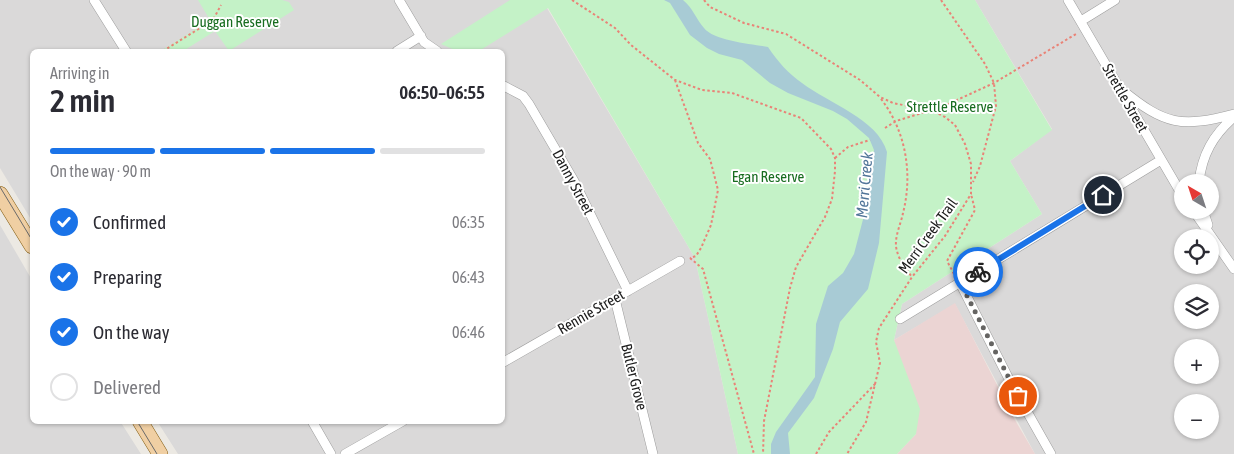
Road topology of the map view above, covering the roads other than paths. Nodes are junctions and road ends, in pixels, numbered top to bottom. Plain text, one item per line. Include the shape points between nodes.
1 (94, 0) edge
2 (399, 0) edge
3 (1068, 0) edge
4 (1115, 0) edge
5 (1083, 25) junction
6 (421, 36) junction
7 (125, 49) edge
8 (400, 49) edge
9 (432, 49) edge
10 (505, 87) edge
11 (1118, 87) junction
12 (1234, 116) edge
13 (1161, 160) junction
14 (1201, 174) edge
15 (1174, 182) edge
16 (0, 194) edge
17 (30, 243) edge
18 (1219, 246) edge
19 (680, 261) road end
20 (1234, 269) edge
21 (960, 282) junction
22 (628, 291) junction
23 (615, 299) junction
24 (900, 319) dead end
25 (505, 361) edge
26 (142, 424) edge
27 (314, 424) edge
28 (398, 424) edge
29 (160, 454) edge
30 (331, 454) edge
31 (345, 454) edge
32 (653, 454) edge
33 (1051, 454) edge

1 - 7 street
2 - 6 street
3 - 5 street, Strettle Street
4 - 5 street
5 - 11 street, Strettle Street
6 - 8 street
6 - 9 street
10 - 22 street, Danny Street via 523,96 529,104 574,181
11 - 12 street via 1145,108 1168,120 1193,124
11 - 13 street, Strettle Street
12 - 14 street via 1205,154
13 - 15 street, Strettle Street
13 - 21 street
16 - 17 main road
18 - 20 street
19 - 22 street, Rennie Street
21 - 24 street
21 - 33 street
22 - 23 street, Rennie Street
23 - 25 street, Rennie Street
23 - 32 street, Butler Grove
26 - 29 main road
27 - 30 street
28 - 31 street

